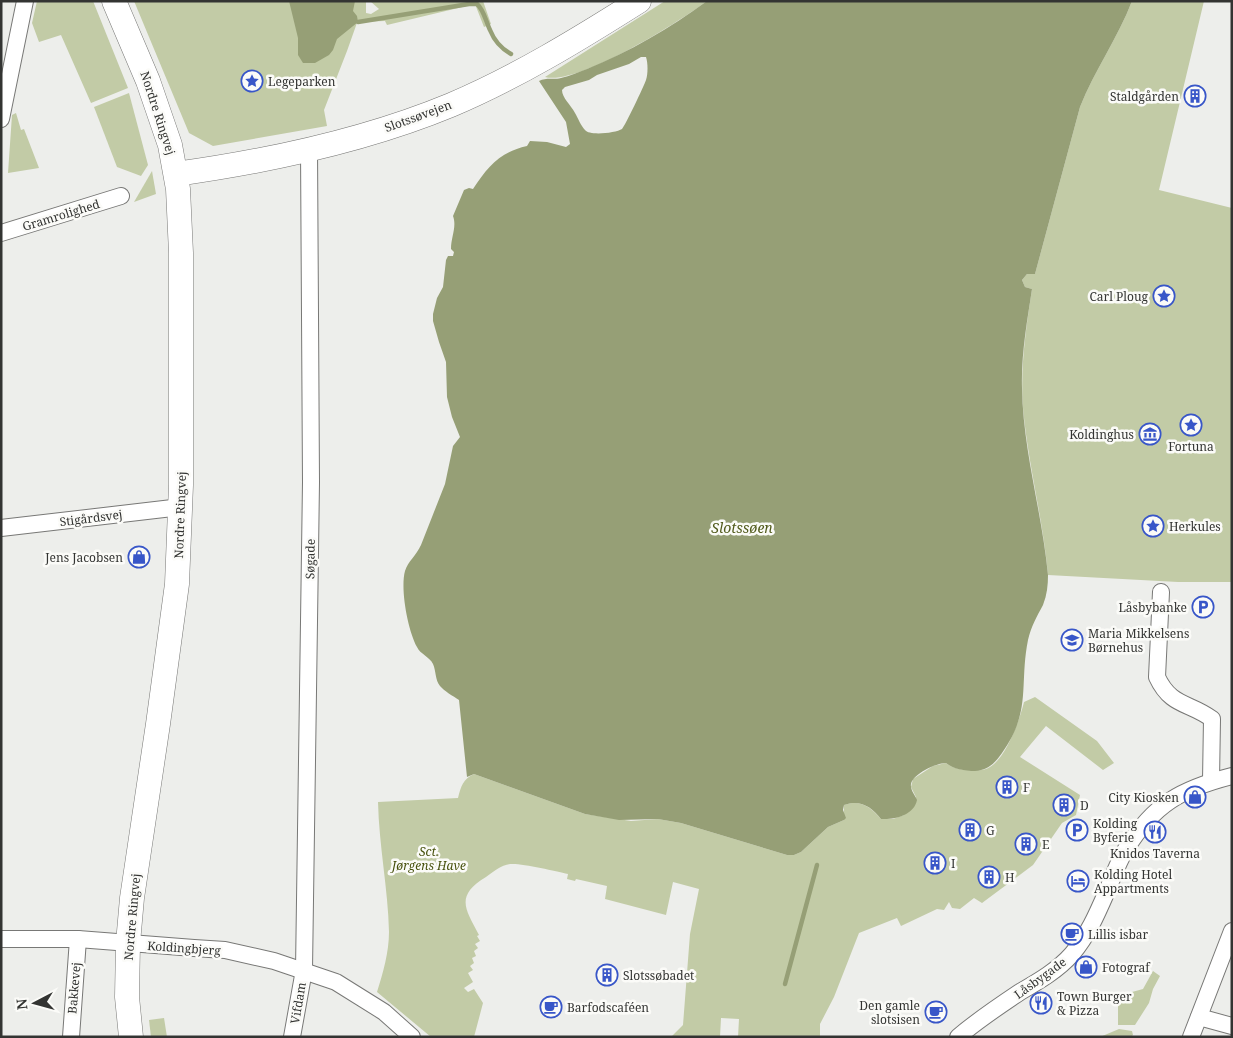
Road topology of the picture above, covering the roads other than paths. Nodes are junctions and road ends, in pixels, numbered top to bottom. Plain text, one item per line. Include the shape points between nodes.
1 (26, 1) edge
2 (114, 1) edge
3 (640, 1) edge
4 (1, 119) edge
5 (309, 148) junction
6 (176, 174) junction
7 (121, 196) dead end
8 (1, 233) edge
9 (181, 507) junction
10 (1, 528) edge
11 (1162, 592) dead end
12 (1232, 776) edge
13 (1211, 781) junction
14 (1232, 931) edge
15 (1, 939) edge
16 (78, 939) junction
17 (128, 943) junction
18 (304, 970) junction
19 (1199, 1017) junction
20 (1232, 1026) edge
21 (71, 1037) edge
22 (131, 1037) edge
23 (292, 1037) edge
24 (412, 1037) edge
25 (958, 1037) edge
26 (1190, 1037) edge

1 - 4 street
2 - 6 main road, Nordre Ringvej via 158,109
3 - 5 main road, Slotssøvejen via 501,82 451,105
5 - 6 main road, Slotssøvejen
5 - 18 street, Søgade via 310,488
6 - 9 main road, Nordre Ringvej via 182,253
7 - 8 street, Gramrolighed
9 - 10 street, Stigårdsvej
9 - 17 main road, Nordre Ringvej via 177,584
11 - 13 street via 1157,677 1162,688 1179,702 1212,719
12 - 13 street
13 - 25 street, Låsbygade via 1171,798 1144,822 1125,850 1094,921 1070,956
14 - 19 street
15 - 16 street, Koldingbjerg
16 - 17 street, Koldingbjerg
16 - 21 street, Bakkevej
17 - 18 street, Koldingbjerg via 224,950
17 - 22 main road, Nordre Ringvej via 127,997
18 - 23 street, Vifdam
18 - 24 street, Koldingbjerg via 336,982 384,1012
19 - 20 street
19 - 26 street

